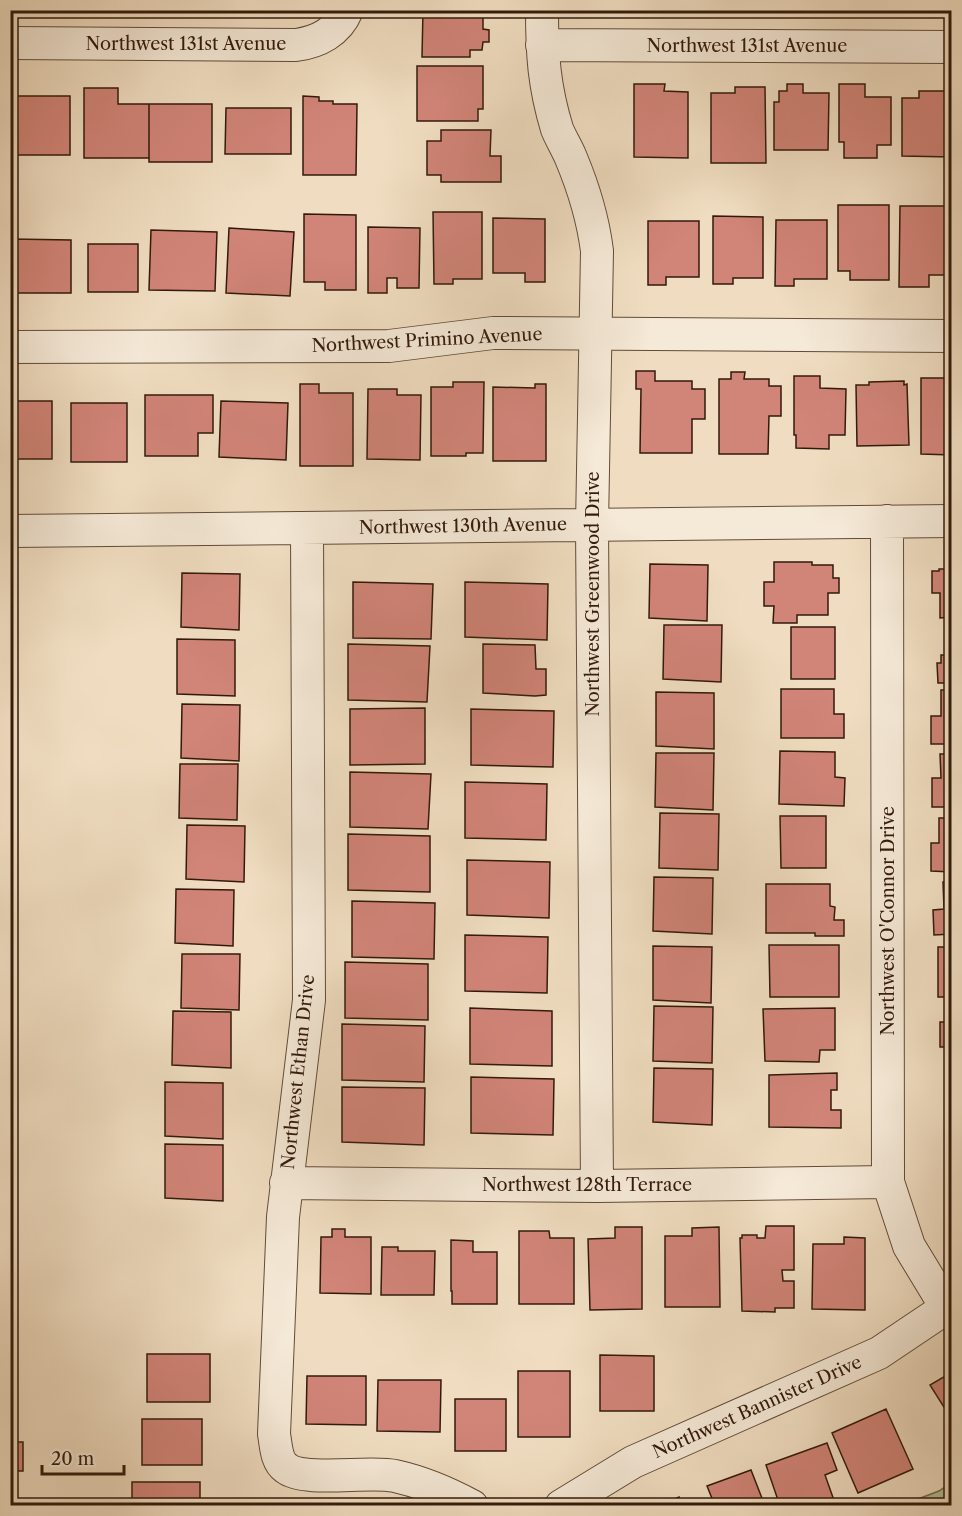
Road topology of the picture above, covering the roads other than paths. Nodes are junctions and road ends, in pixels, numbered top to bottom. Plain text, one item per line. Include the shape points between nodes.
1 (346, 10) edge
2 (542, 10) edge
3 (10, 43) edge
4 (542, 45) junction
5 (951, 46) edge
6 (595, 333) junction
7 (951, 336) edge
8 (10, 347) edge
9 (951, 521) edge
10 (887, 522) junction
11 (592, 525) junction
12 (307, 528) junction
13 (10, 531) edge
14 (888, 1182) junction
15 (286, 1183) junction
16 (597, 1186) junction
17 (949, 1306) edge
18 (472, 1506) edge
19 (561, 1506) edge

1 - 3 street, Northwest 131st Avenue via 330,33 296,45
2 - 4 street, Northwest Greenwood Drive
4 - 5 street, Northwest 131st Avenue
4 - 6 street, Northwest Greenwood Drive via 550,105 594,225
6 - 7 street, Northwest Primino Avenue
6 - 8 street, Northwest Primino Avenue via 493,333 389,346
6 - 11 street, Northwest Greenwood Drive
9 - 10 street, Northwest 130th Avenue
10 - 11 street, Northwest 130th Avenue
10 - 14 street, Northwest O'Connor Drive
11 - 12 street, Northwest 130th Avenue
11 - 16 street, Northwest Greenwood Drive
12 - 13 street, Northwest 130th Avenue
12 - 15 street, Northwest Ethan Drive via 309,1000
14 - 16 street, Northwest 128th Terrace
14 - 17 street, Northwest O'Connor Drive via 909,1246
15 - 16 street, Northwest 128th Terrace
15 - 18 street, Northwest Ethan Drive via 274,1434 278,1457 286,1469 310,1475 393,1475 444,1491
17 - 19 street, Northwest Bannister Drive via 879,1353 633,1462

